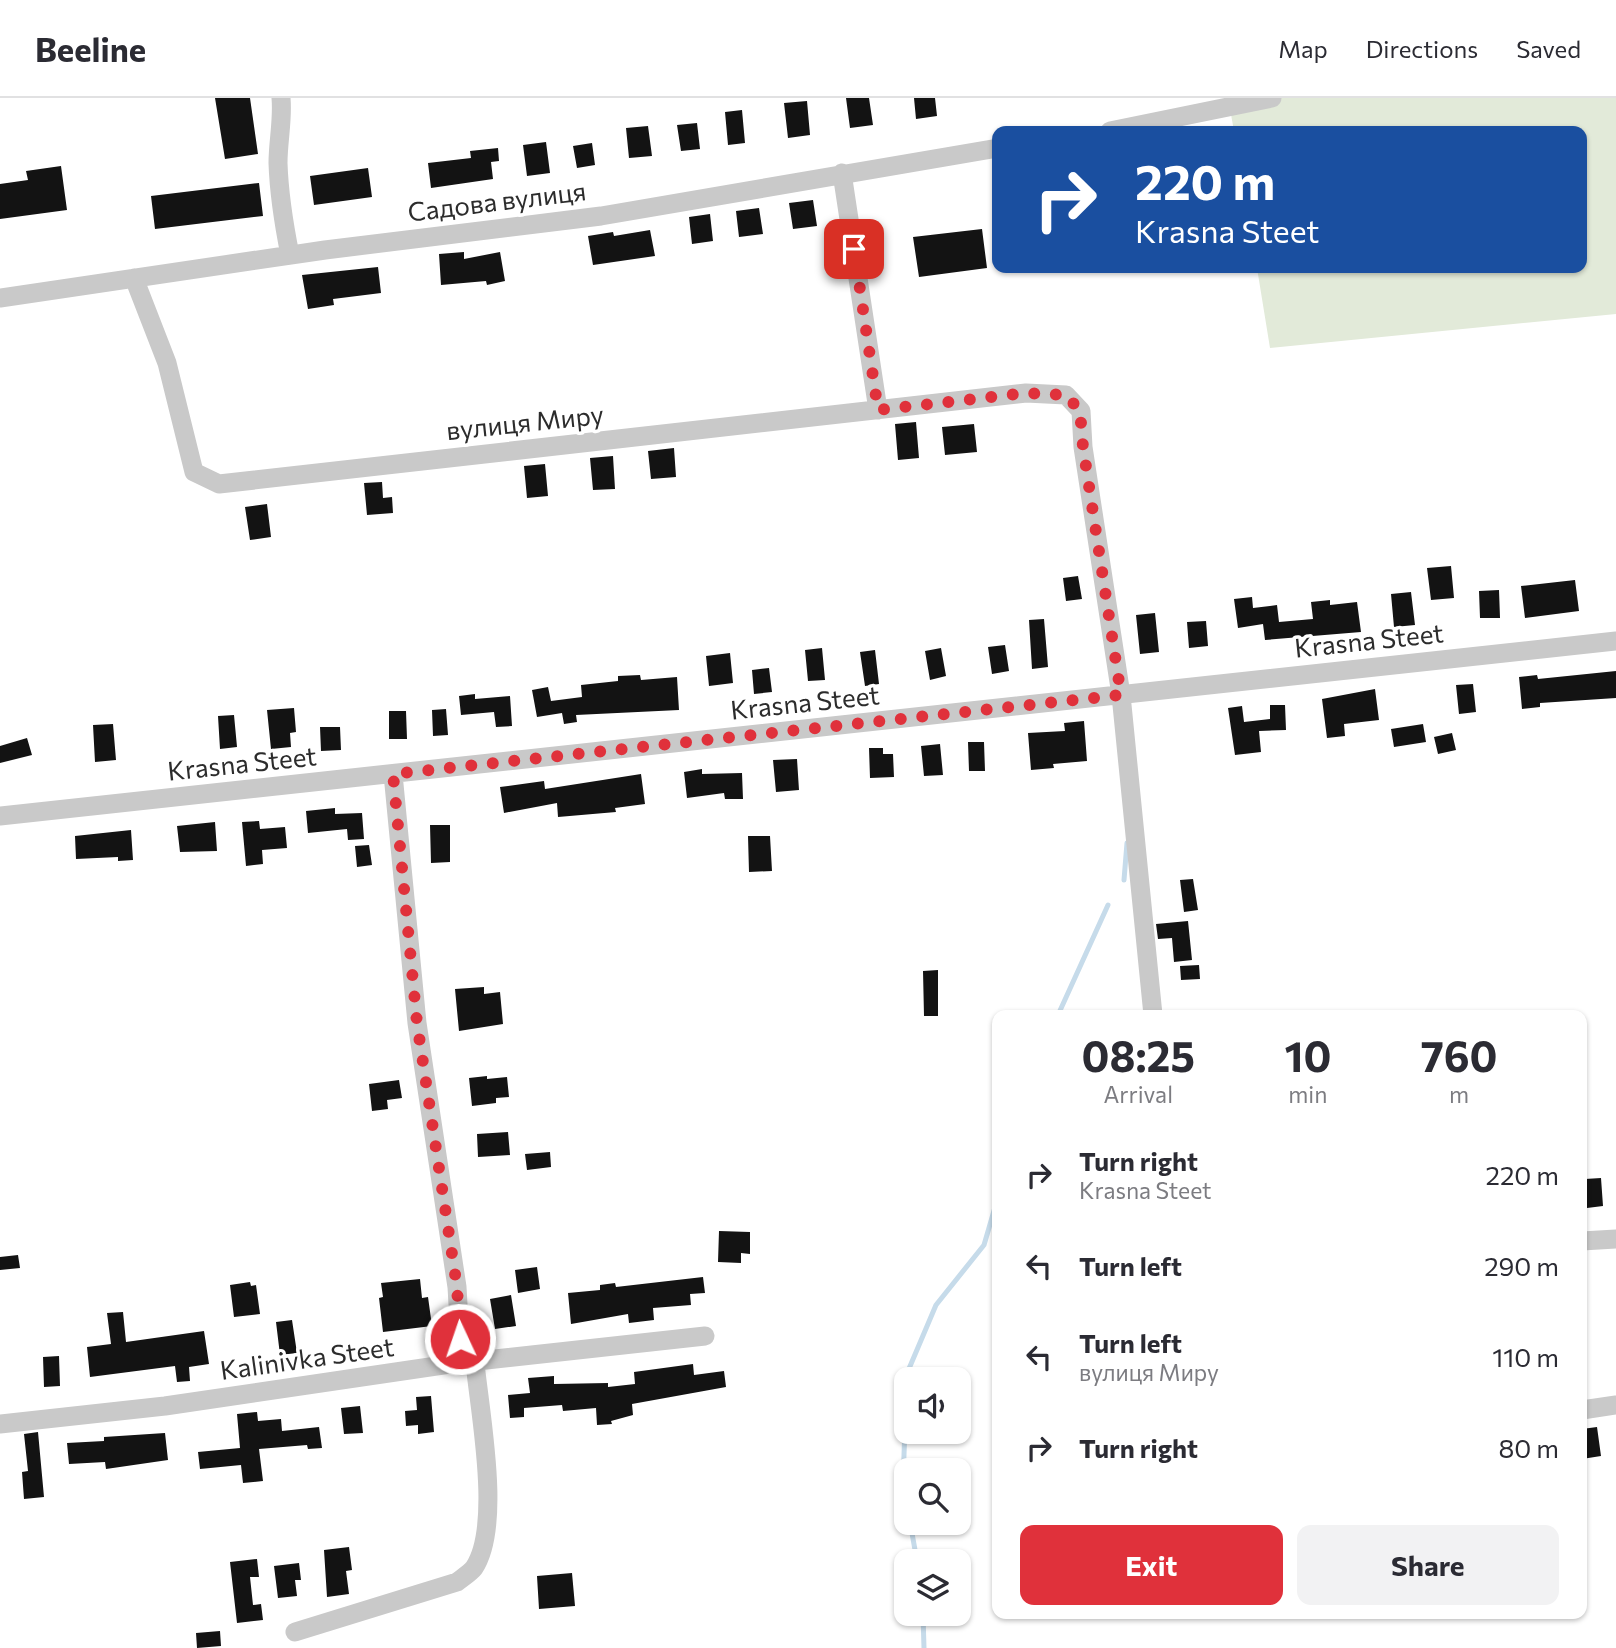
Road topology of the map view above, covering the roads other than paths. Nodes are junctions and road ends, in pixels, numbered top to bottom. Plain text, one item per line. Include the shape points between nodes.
1 (281, 98) edge
2 (1272, 98) edge
3 (1135, 126) edge
4 (992, 149) edge
5 (842, 173) junction
6 (290, 255) junction
7 (134, 278) junction
8 (0, 298) edge
9 (878, 410) junction
10 (1616, 640) edge
11 (1121, 695) junction
12 (393, 774) junction
13 (0, 816) edge
14 (1152, 1010) edge
15 (1616, 1239) edge
16 (1587, 1241) edge
17 (705, 1336) dead end
18 (475, 1363) junction
19 (450, 1364) junction
20 (1616, 1405) edge
21 (1587, 1409) edge
22 (0, 1424) edge
23 (295, 1632) dead end

1 - 6 street via 278,162
2 - 3 street
4 - 5 street, Садова вулиця
5 - 6 street, Садова вулиця via 601,216
5 - 9 street
6 - 7 street, Садова вулиця
7 - 8 street, Садова вулиця
7 - 9 street, вулиця Миру via 167,363 194,472 219,484
9 - 11 street, вулиця Миру via 1026,393 1066,395 1080,411
10 - 11 street, Krasna Steet
11 - 12 street, Krasna Steet
11 - 14 street
12 - 13 street, Krasna Steet
12 - 19 street via 417,1023 457,1287 460,1339
15 - 16 street
17 - 18 street, Kalinivka Steet
18 - 19 street, Kalinivka Steet
18 - 23 street via 489,1511 483,1546 473,1569 457,1582
19 - 22 street, Kalinivka Steet via 165,1406
20 - 21 street

